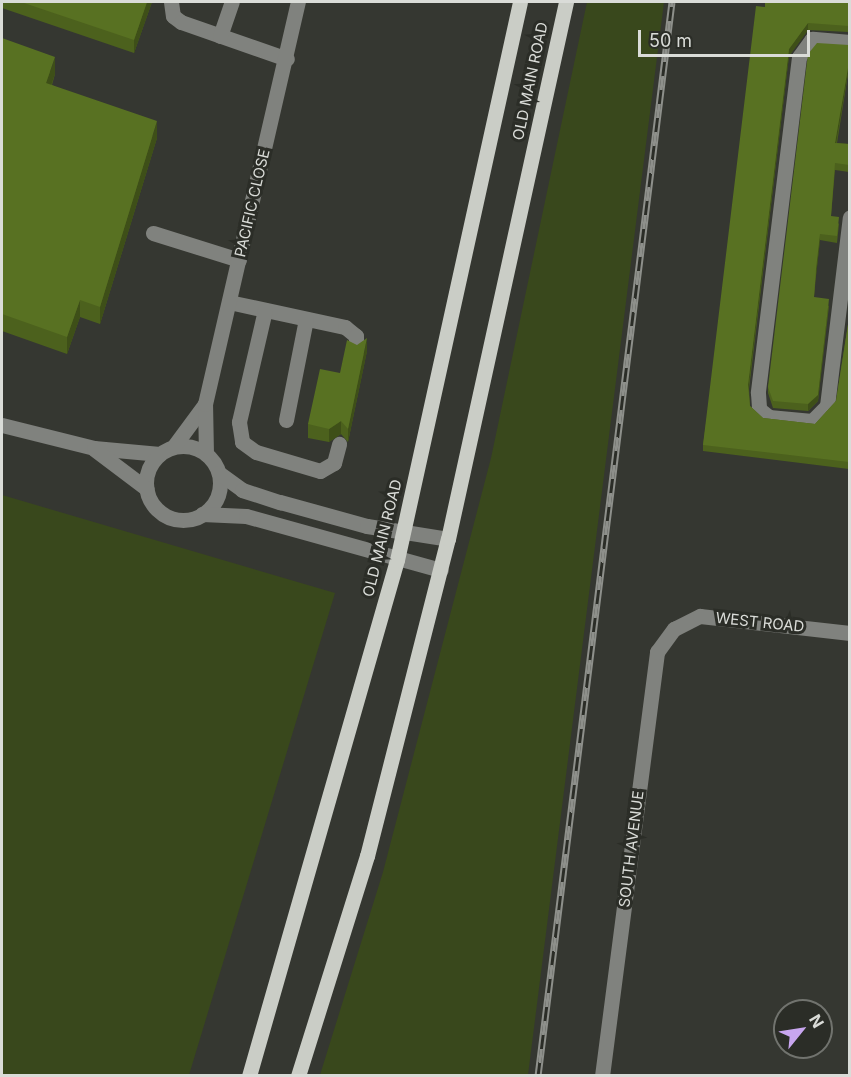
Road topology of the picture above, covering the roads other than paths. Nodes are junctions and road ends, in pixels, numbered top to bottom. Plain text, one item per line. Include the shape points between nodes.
1 (171, 2) edge
2 (232, 2) edge
3 (298, 2) edge
4 (520, 2) edge
5 (566, 2) edge
6 (220, 36) junction
7 (849, 42) edge
8 (287, 59) junction
9 (849, 217) edge
10 (153, 233) dead end
11 (239, 260) junction
12 (229, 302) junction
13 (265, 310) junction
14 (306, 319) junction
15 (356, 349) edge
16 (205, 404) junction
17 (286, 420) dead end
18 (2, 425) edge
19 (339, 444) dead end
20 (174, 446) junction
21 (94, 448) junction
22 (160, 454) junction
23 (206, 454) junction
24 (219, 474) junction
25 (147, 489) junction
26 (202, 514) junction
27 (404, 533) junction
28 (448, 539) junction
29 (397, 560) junction
30 (441, 570) junction
31 (674, 629) joint
32 (849, 633) edge
33 (249, 1076) edge
34 (298, 1076) edge
35 (602, 1076) edge

1 - 6 street via 176,19
2 - 6 street
3 - 8 street, PACIFIC CLOSE
4 - 27 main road, OLD MAIN ROAD
5 - 28 main road, OLD MAIN ROAD
6 - 8 street
7 - 9 street via 812,39 799,57 758,393 759,409 769,417 812,421 827,406
8 - 11 street, PACIFIC CLOSE
10 - 11 street
11 - 12 street, PACIFIC CLOSE
12 - 13 street
12 - 16 street, PACIFIC CLOSE
13 - 14 street
13 - 19 street via 239,422 242,442 256,452 320,471 334,463
14 - 15 street via 350,329
14 - 17 street
16 - 20 street
16 - 23 street
18 - 21 street
20 - 22 street
20 - 23 street
21 - 22 street
21 - 25 street
22 - 25 street via 148,470
23 - 24 street
24 - 26 street via 216,500
24 - 27 street via 256,495
25 - 26 street via 165,515 184,520
26 - 29 street via 246,516
27 - 28 street
27 - 29 main road, OLD MAIN ROAD
28 - 30 main road, OLD MAIN ROAD
29 - 30 street
29 - 33 main road, OLD MAIN ROAD
30 - 34 main road, OLD MAIN ROAD via 367,856
31 - 32 street, WEST ROAD via 700,616
31 - 35 street, SOUTH AVENUE via 657,652 651,688

